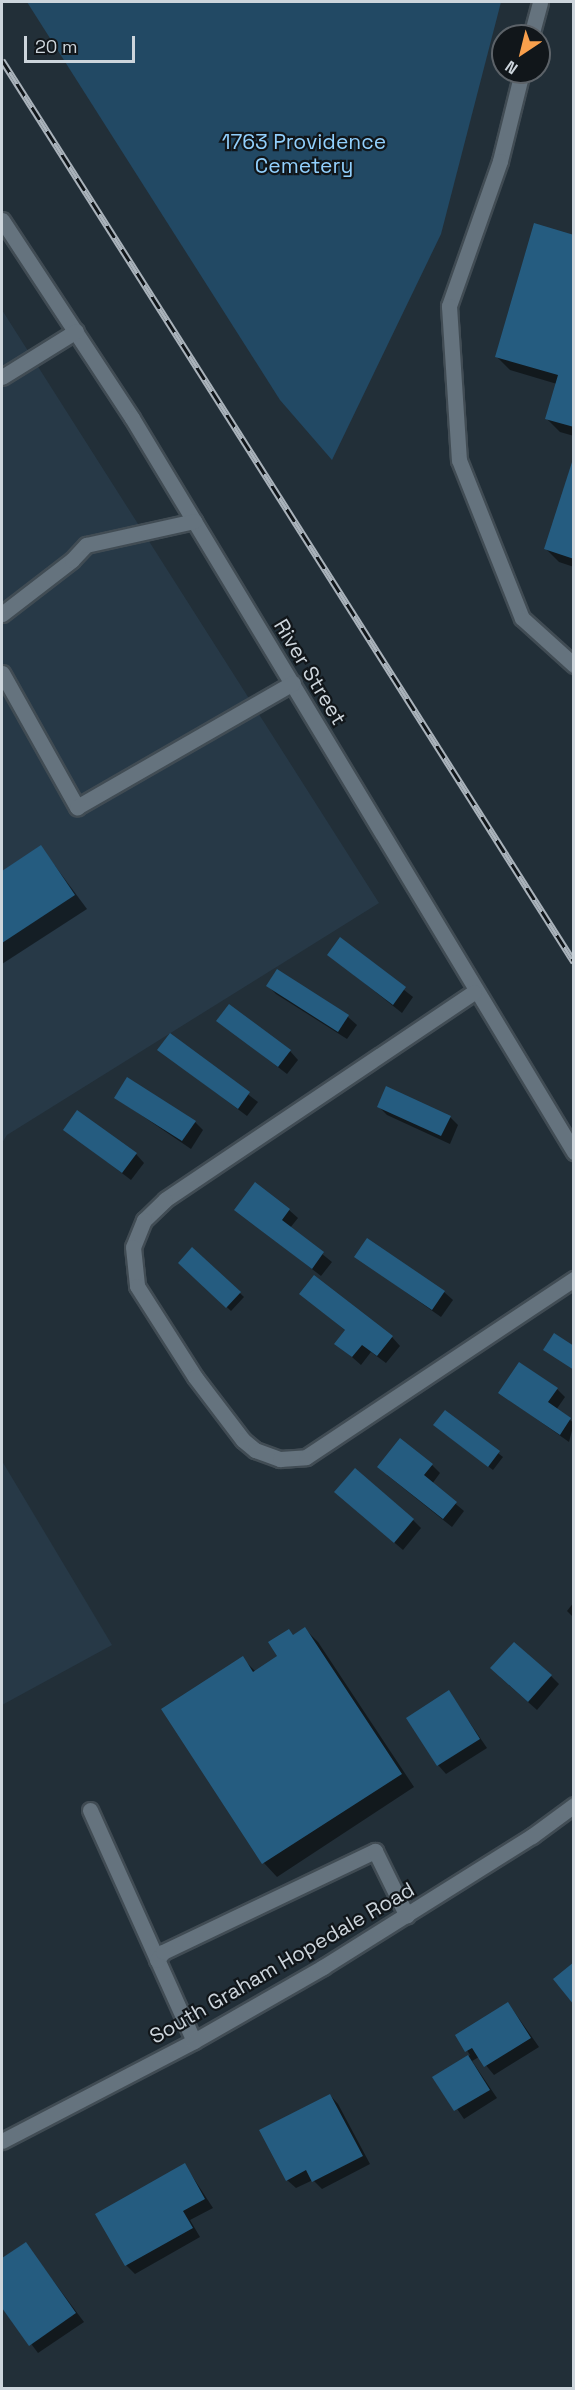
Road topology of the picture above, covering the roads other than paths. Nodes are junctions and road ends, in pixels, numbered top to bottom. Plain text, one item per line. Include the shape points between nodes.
1 (540, 2) edge
2 (534, 24) edge
3 (519, 84) edge
4 (2, 220) edge
5 (76, 331) junction
6 (2, 377) edge
7 (194, 520) junction
8 (2, 614) edge
9 (573, 665) edge
10 (2, 673) edge
11 (292, 683) junction
12 (474, 992) junction
13 (573, 1152) edge
14 (573, 1279) edge
15 (573, 1805) edge
16 (90, 1810) dead end
17 (407, 1916) junction
18 (157, 1960) junction
19 (194, 2041) junction
20 (2, 2141) edge

1 - 2 street
3 - 9 street via 500,161 449,306 459,460 522,618
4 - 5 street, River Street
5 - 6 street
5 - 7 street, River Street
7 - 8 street via 86,545
7 - 11 street, River Street
10 - 11 street via 77,807
11 - 12 street, River Street
12 - 13 street, River Street
12 - 14 street via 165,1200 144,1220 133,1247 137,1286 195,1377 243,1440 255,1450 280,1459 306,1457
15 - 17 street, South Graham Hopedale Road
16 - 18 street
17 - 18 street via 375,1851 163,1952
17 - 19 street, South Graham Hopedale Road
18 - 19 street
19 - 20 street, South Graham Hopedale Road

